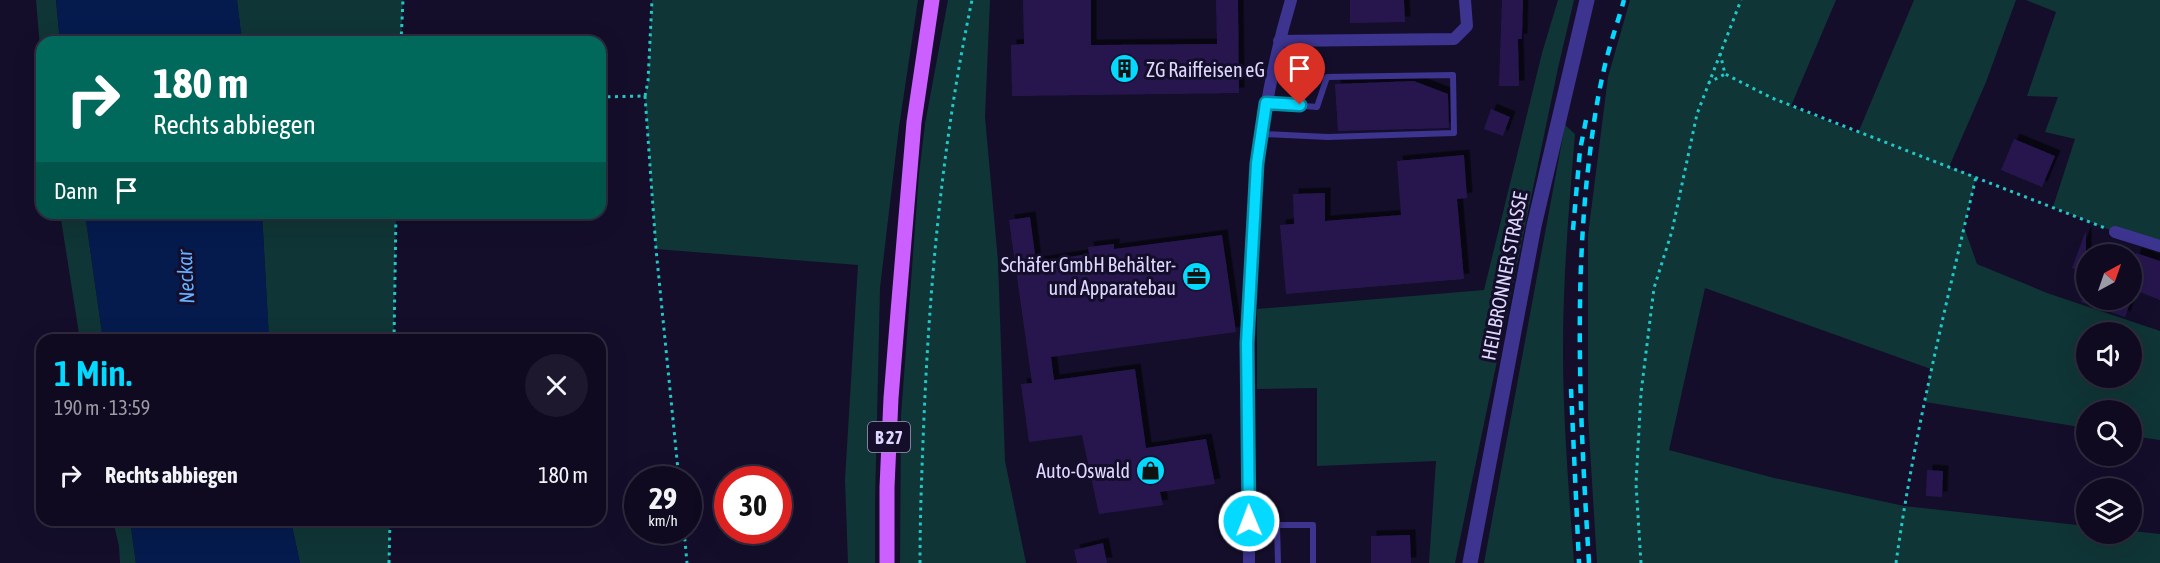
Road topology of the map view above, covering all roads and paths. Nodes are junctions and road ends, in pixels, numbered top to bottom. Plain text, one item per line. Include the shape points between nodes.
1 (403, 0) edge
2 (652, 0) edge
3 (932, 0) edge
4 (972, 0) edge
5 (1291, 0) edge
6 (1465, 0) edge
7 (1587, 0) edge
8 (1741, 0) edge
9 (401, 36) edge
10 (1279, 41) junction
11 (1720, 52) junction
12 (1725, 74) junction
13 (1708, 83) junction
14 (645, 96) junction
15 (606, 97) edge
16 (1266, 103) junction
17 (1262, 134) junction
18 (1976, 177) junction
19 (396, 219) edge
20 (2115, 232) joint
21 (2160, 246) edge
22 (394, 334) edge
23 (678, 466) edge
24 (1249, 521) junction
25 (1277, 525) junction
26 (390, 526) edge
27 (685, 544) edge
28 (389, 563) edge
29 (687, 563) edge
30 (887, 563) edge
31 (920, 563) edge
32 (1248, 563) edge
33 (1278, 563) edge
34 (1313, 563) edge
35 (1470, 563) edge
36 (1641, 563) edge
37 (1896, 563) edge

1 - 9 path
2 - 14 path
3 - 30 main road, B 27 via 914,122 895,344
4 - 31 path via 937,223 927,349
5 - 10 street
6 - 10 street via 1467,26 1454,39
7 - 35 street, HEILBRONNER STRASSE via 1534,226
8 - 11 path
10 - 16 street
11 - 12 path
11 - 13 path
12 - 13 path
12 - 18 path via 1781,102
13 - 36 path via 1654,288 1641,393 1636,484
14 - 15 path
14 - 23 path
16 - 17 street
16 - 17 lane via 1317,107 1327,77 1454,75 1454,133 1328,137
17 - 24 street via 1247,343
18 - 20 path
18 - 37 path via 1931,369
19 - 22 path
20 - 21 street
24 - 25 lane
24 - 32 street
25 - 33 lane
25 - 34 lane via 1312,525
26 - 28 path
27 - 29 path

